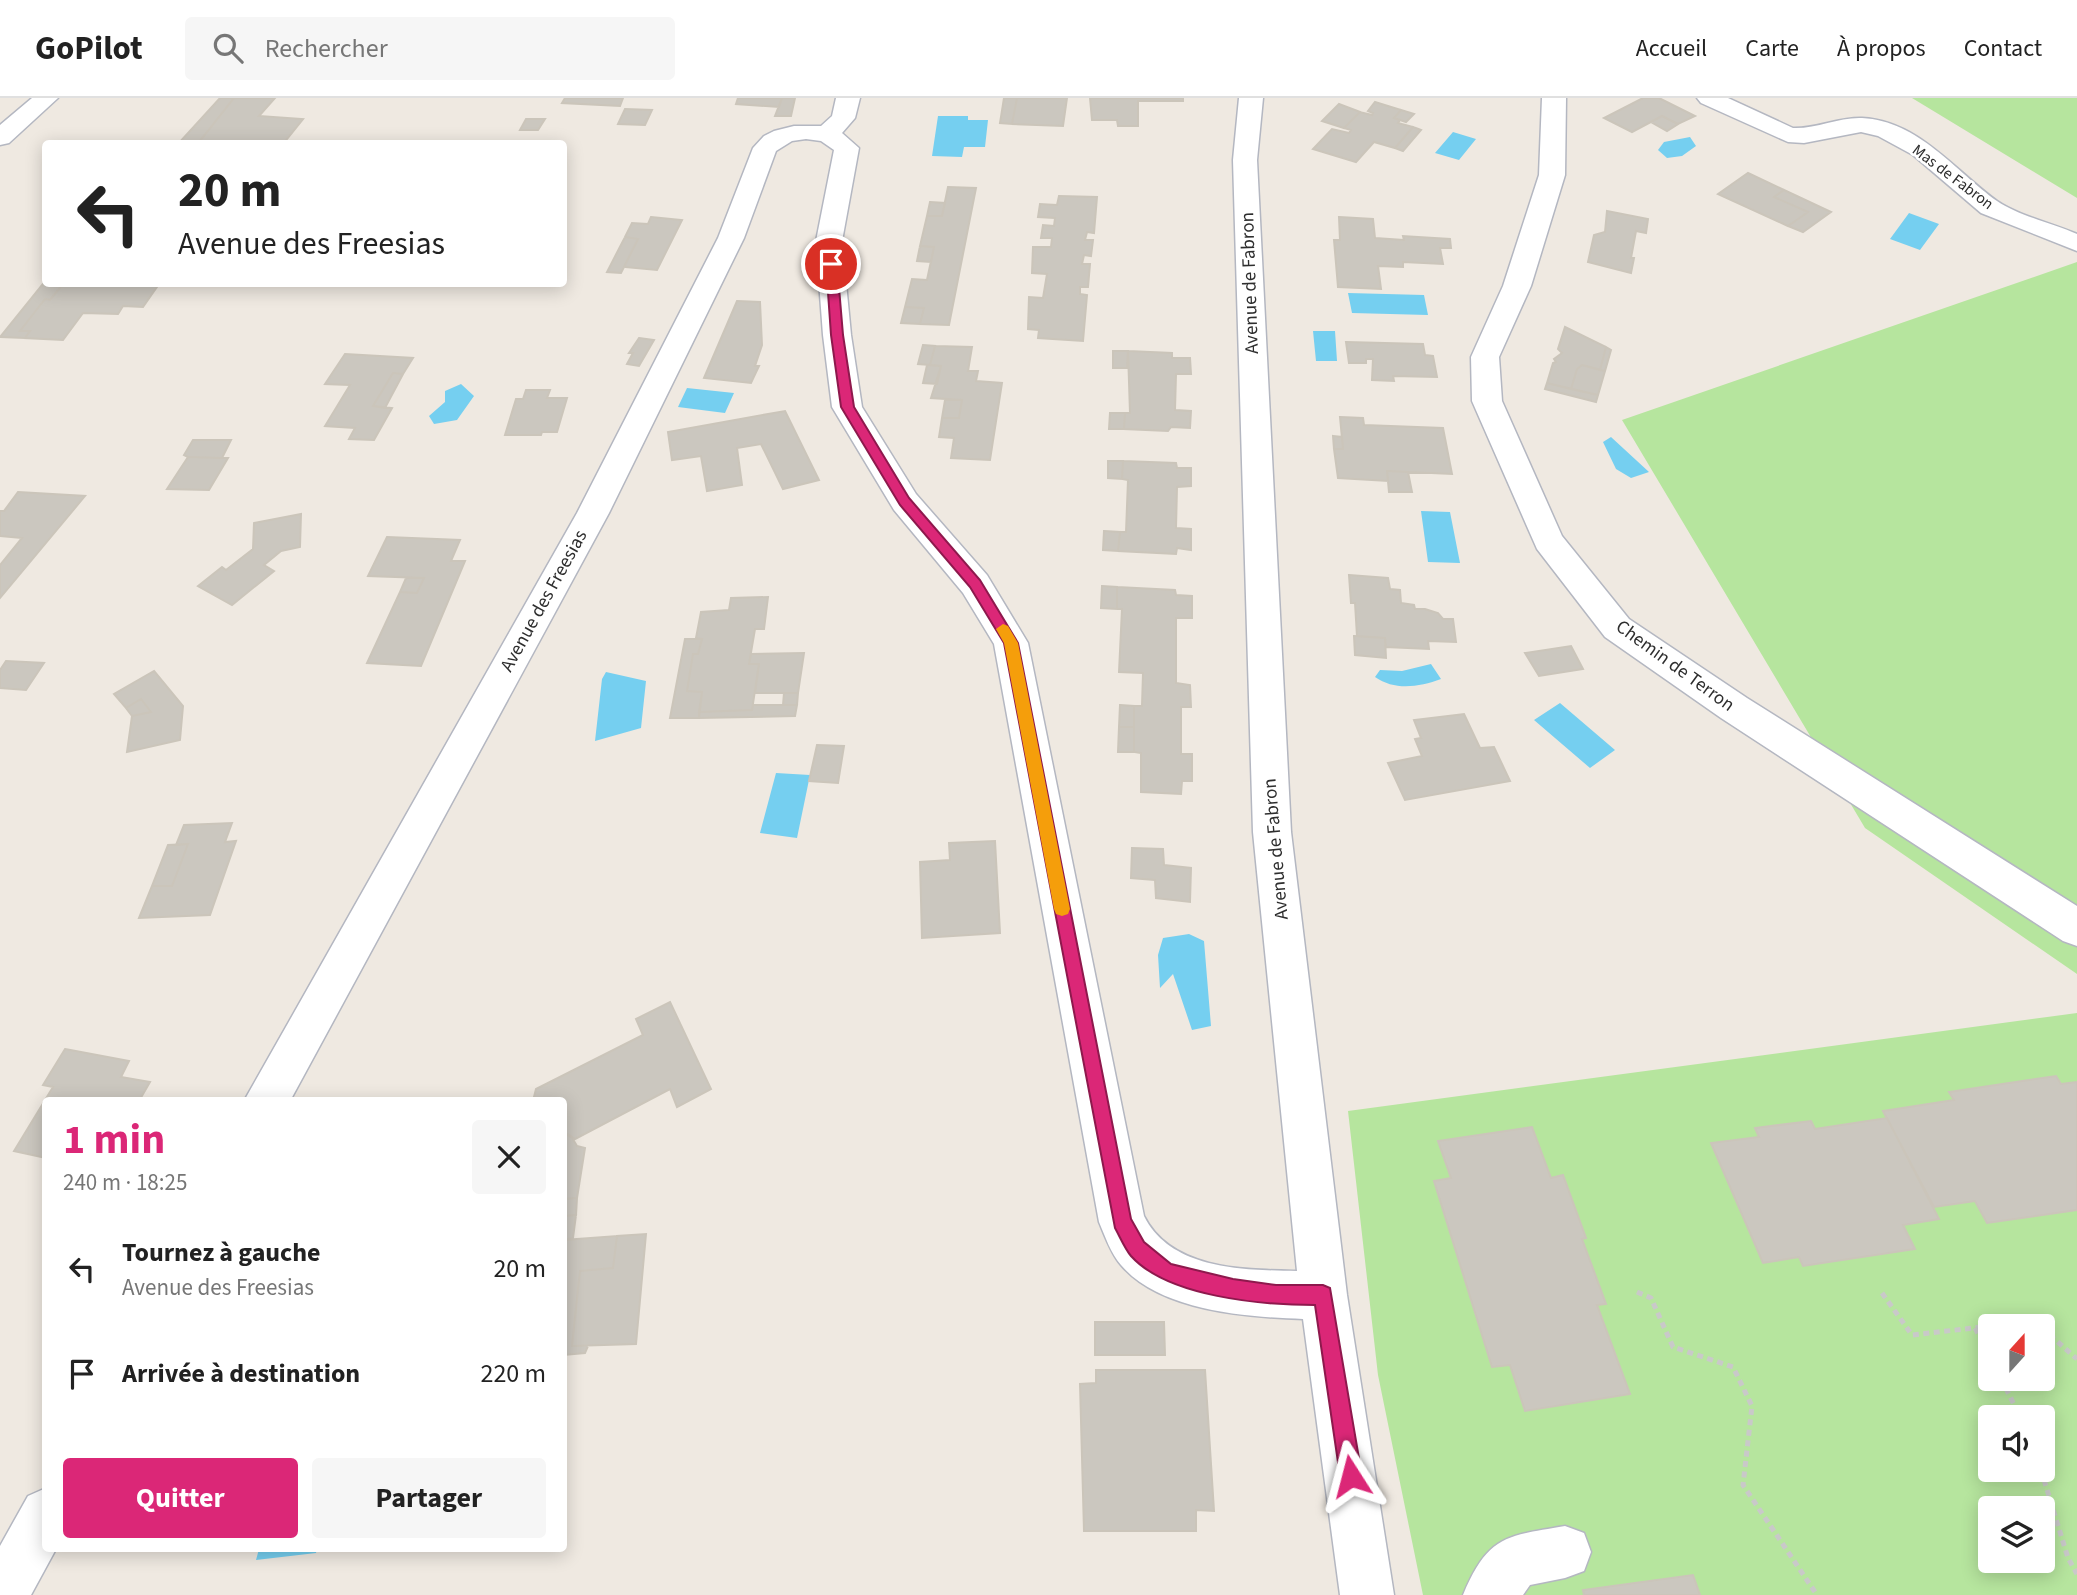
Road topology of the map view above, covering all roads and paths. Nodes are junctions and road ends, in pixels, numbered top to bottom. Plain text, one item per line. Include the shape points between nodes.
1 (46, 98) edge
2 (862, 98) edge
3 (1251, 98) edge
4 (1554, 98) edge
5 (1709, 98) edge
6 (839, 117) edge
7 (0, 138) edge
8 (2077, 243) edge
9 (2077, 928) edge
10 (268, 1097) edge
11 (1637, 1292) dead end
12 (1882, 1293) dead end
13 (1323, 1295) junction
14 (1975, 1328) junction
15 (1978, 1328) edge
16 (1978, 1334) edge
17 (2055, 1339) edge
18 (2077, 1359) edge
19 (2045, 1482) edge
20 (42, 1521) edge
21 (1565, 1552) dead end
22 (2077, 1574) edge
23 (2, 1595) edge
24 (1367, 1595) edge
25 (1490, 1595) edge
26 (1817, 1595) edge

1 - 7 street
2 - 6 street
3 - 13 street, Avenue de Fabron via 1245,160 1272,832
4 - 9 street, Chemin de Terron via 1552,175 1517,286 1485,357 1487,401 1548,541 1618,628 1734,708
5 - 8 street, Mas de Fabron via 1788,135 1861,125 1886,131 1923,150 1990,208
6 - 10 street, Avenue des Freesias via 781,135 765,148 732,238 593,513
6 - 13 street via 840,139 847,148 830,241 847,407 905,502 975,584 1011,643 1122,1222 1137,1249 1166,1272 1212,1286 1276,1295
11 - 26 path via 1651,1298 1673,1347 1733,1367 1752,1406 1743,1485
12 - 14 path via 1912,1335
13 - 24 street, Avenue de Fabron
14 - 15 path
14 - 16 path
17 - 18 path
19 - 22 path
20 - 23 street
21 - 25 street via 1515,1561

